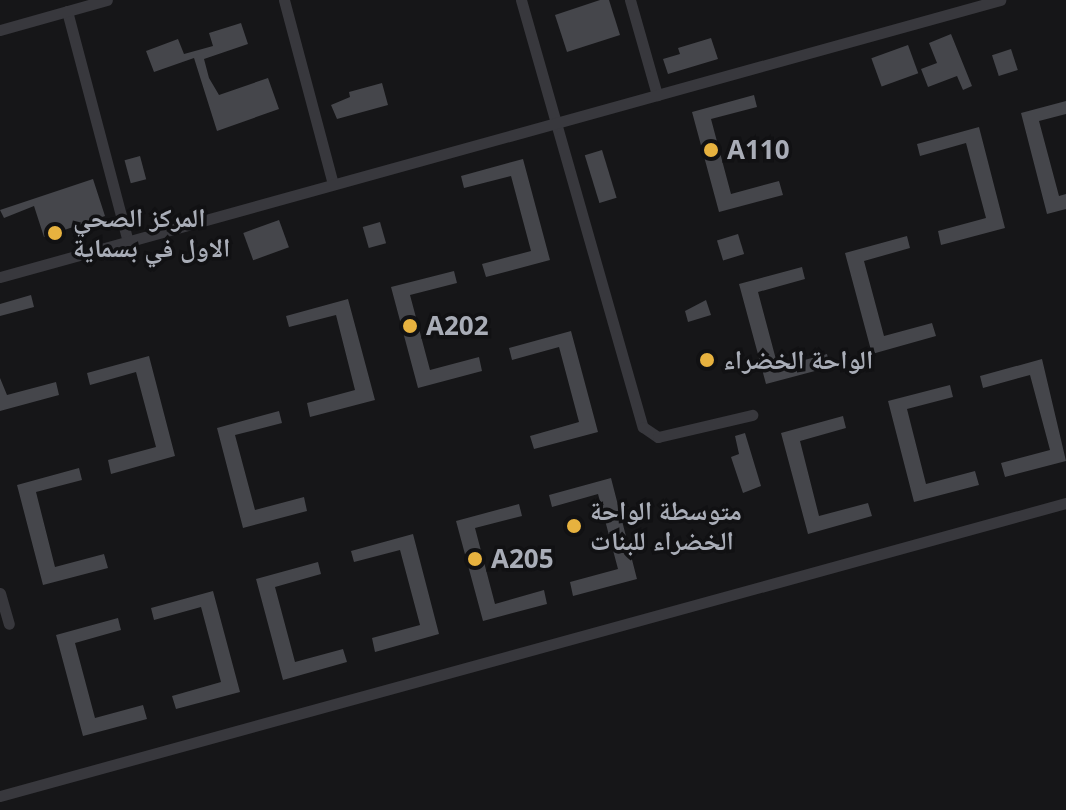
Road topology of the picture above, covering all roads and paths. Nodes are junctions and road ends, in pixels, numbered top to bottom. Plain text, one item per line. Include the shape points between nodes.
1 (107, 0) edge
2 (284, 0) edge
3 (521, 0) edge
4 (630, 0) edge
5 (1000, 0) edge
6 (964, 5) edge
7 (66, 6) edge
8 (0, 30) edge
9 (657, 95) junction
10 (556, 124) junction
11 (333, 184) junction
12 (128, 242) junction
13 (0, 277) edge
14 (752, 415) dead end
15 (1066, 503) edge
16 (0, 593) edge
17 (9, 624) dead end
18 (0, 796) edge

1 - 7 street
2 - 11 street
3 - 10 street
4 - 9 street
5 - 6 street
6 - 9 street
7 - 8 street
7 - 12 street
9 - 10 street
10 - 11 street
10 - 14 street via 643,427 658,437
11 - 12 street
12 - 13 street
15 - 18 street
16 - 17 street

